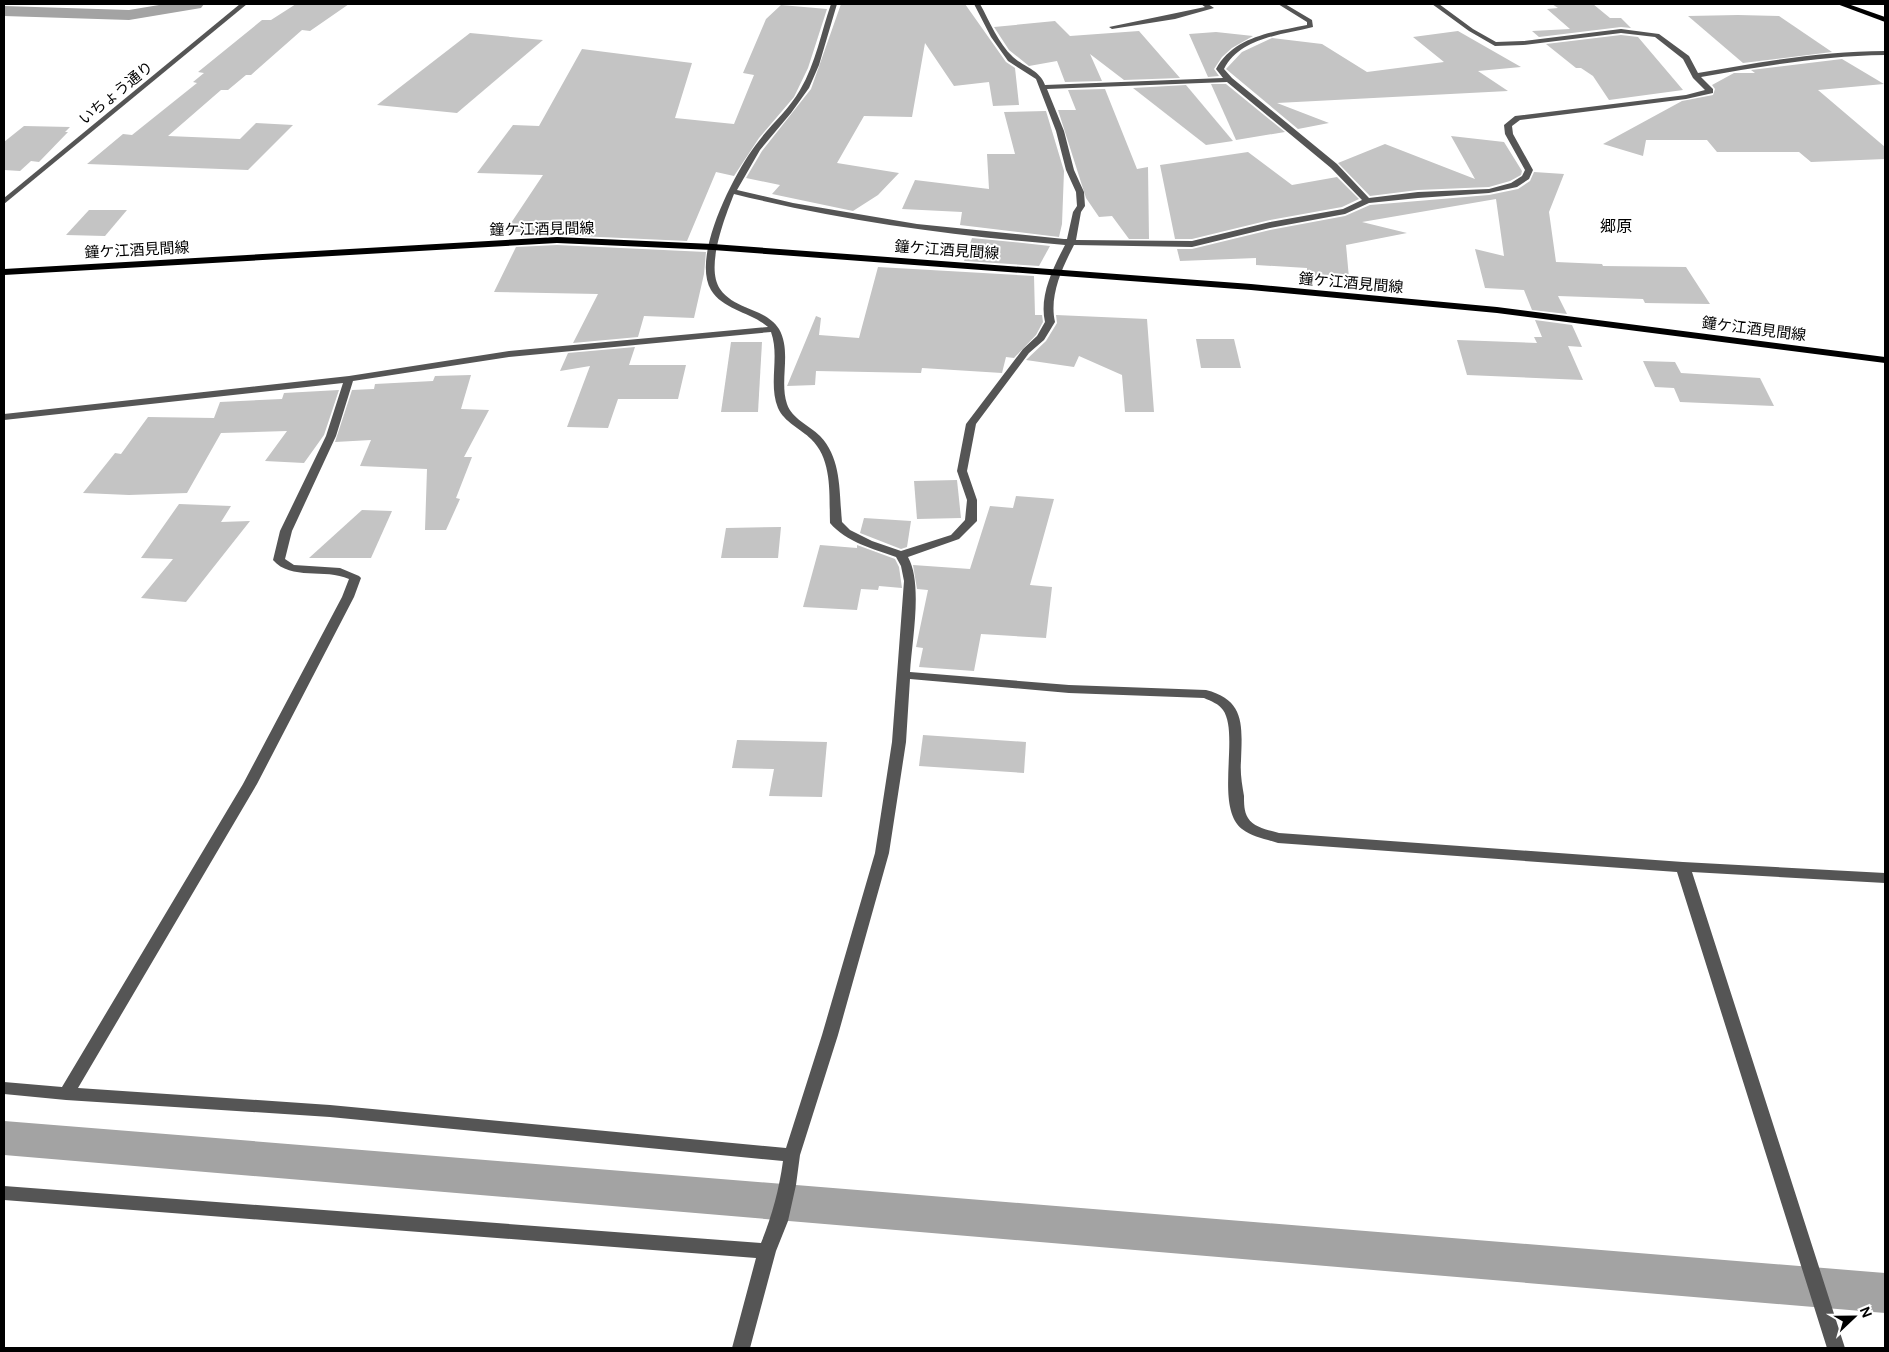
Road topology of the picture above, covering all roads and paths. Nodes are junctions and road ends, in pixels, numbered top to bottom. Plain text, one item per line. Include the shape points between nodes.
1 (244, 4) edge
2 (834, 4) edge
3 (978, 4) edge
4 (1204, 4) edge
5 (1281, 4) edge
6 (1435, 4) edge
7 (1841, 4) edge
8 (1885, 20) edge
9 (1112, 26) dead end
10 (1885, 53) edge
11 (1696, 76) junction
12 (1229, 80) junction
13 (1043, 87) junction
14 (731, 191) junction
15 (1367, 201) junction
16 (4, 202) edge
17 (1071, 242) junction
18 (713, 247) junction
19 (4, 272) edge
20 (1057, 272) junction
21 (774, 330) junction
22 (1885, 360) edge
23 (349, 379) junction
24 (4, 417) edge
25 (901, 555) junction
26 (905, 675) junction
27 (1683, 867) junction
28 (1885, 878) edge
29 (4, 1088) edge
30 (66, 1094) junction
31 (792, 1155) junction
32 (4, 1194) edge
33 (767, 1251) junction
34 (740, 1348) edge
35 (1836, 1348) edge

1 - 16 street, いちょう通り
2 - 14 street via 808,82 798,100 756,149
3 - 13 street via 994,37 1011,59 1033,72
4 - 9 street via 1211,8
5 - 12 street via 1310,21 1311,26 1266,37 1226,56 1220,69
6 - 11 street via 1495,44 1621,31 1657,35 1686,58
7 - 8 highway
10 - 11 street via 1782,60
11 - 15 street via 1710,92 1512,120 1508,125 1509,134 1529,170 1526,177 1514,185
12 - 13 street
12 - 15 street via 1334,166
13 - 17 street via 1080,192 1081,206
14 - 17 street via 793,206 917,227
14 - 18 street
15 - 17 street via 1344,211 1192,244
17 - 20 street
18 - 19 main road, 鐘ケ江酒見間線 via 557,240
18 - 20 main road, 鐘ケ江酒見間線
18 - 21 street via 710,277 716,293 732,305 760,317
20 - 22 main road, 鐘ケ江酒見間線 via 1497,310
20 - 25 street via 1047,309 1050,322 1041,338 1026,351 971,424 962,471 972,500 970,521 955,537
21 - 23 street via 509,354
21 - 25 street via 781,345 777,384 784,409 818,440 830,461 836,484 836,523 868,543
23 - 24 street
23 - 30 street via 331,436 286,531 279,560 291,568 340,570 355,578 348,597 250,784
25 - 26 street via 910,581
26 - 27 street via 1069,689 1216,696 1225,702 1235,720 1238,812 1243,822 1254,830 1278,838
26 - 31 street via 899,742 882,853
27 - 28 street
27 - 35 street
29 - 30 street
30 - 31 street via 330,1111
31 - 33 street via 788,1185
32 - 33 street
33 - 34 street

